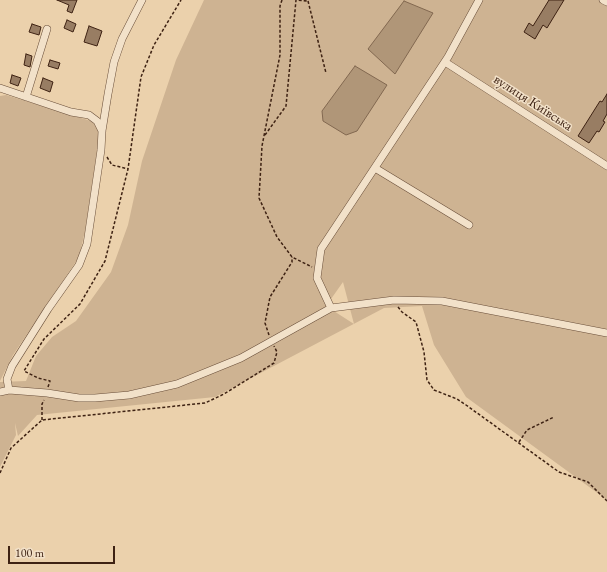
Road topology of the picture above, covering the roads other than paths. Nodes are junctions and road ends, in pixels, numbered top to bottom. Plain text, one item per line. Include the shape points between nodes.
1 (142, 0) edge
2 (479, 0) edge
3 (603, 0) edge
4 (607, 2) edge
5 (48, 29) dead end
6 (445, 62) junction
7 (0, 88) edge
8 (26, 97) junction
9 (102, 132) junction
10 (607, 166) edge
11 (375, 168) junction
12 (470, 225) dead end
13 (331, 308) junction
14 (607, 333) edge
15 (9, 390) junction
16 (0, 392) edge

1 - 9 street via 122,39 114,62
2 - 6 street
3 - 4 street
5 - 8 street
6 - 10 street, вулиця Київська
6 - 11 street
7 - 8 street
8 - 9 street via 71,112 89,115
9 - 15 street via 102,150 87,244 79,265 12,366 7,379
11 - 12 street
11 - 13 street via 321,248 317,278
13 - 14 street via 394,300 442,301
13 - 15 street via 241,358 177,384 129,395 95,398
15 - 16 street

